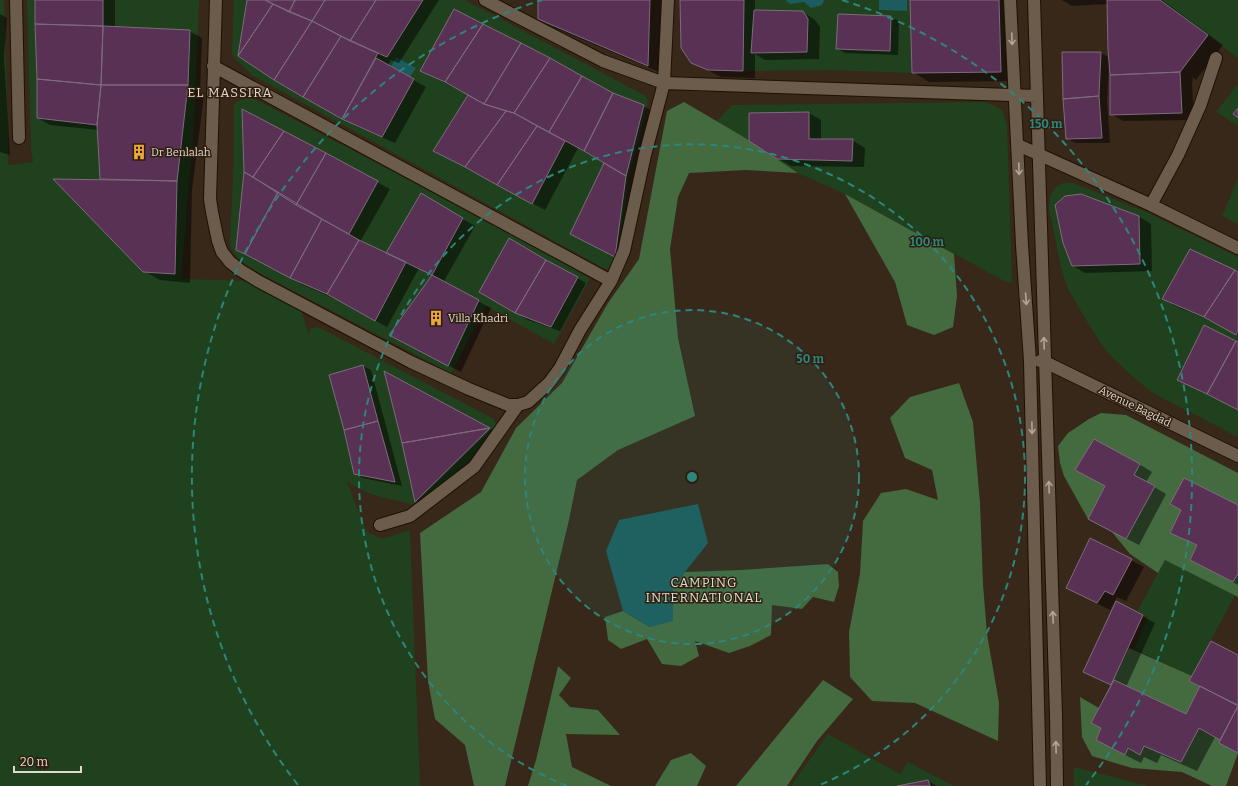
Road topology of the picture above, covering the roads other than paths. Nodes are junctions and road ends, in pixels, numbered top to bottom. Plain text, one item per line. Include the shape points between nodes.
1 (16, 0) edge
2 (216, 0) edge
3 (485, 0) edge
4 (668, 0) edge
5 (1010, 0) edge
6 (1034, 0) edge
7 (1216, 58) dead end
8 (213, 66) junction
9 (664, 83) junction
10 (1015, 96) junction
11 (1037, 96) junction
12 (19, 138) dead end
13 (1018, 145) junction
14 (1038, 154) junction
15 (1151, 205) junction
16 (1238, 248) edge
17 (611, 281) junction
18 (1030, 361) junction
19 (1045, 362) junction
20 (518, 406) junction
21 (1238, 456) edge
22 (380, 525) dead end
23 (1040, 786) edge
24 (1057, 786) edge

1 - 12 street
2 - 8 street
3 - 9 street via 603,60
4 - 9 street
5 -> 10 street
6 - 11 street
7 - 15 street via 1200,106 1178,155
8 - 17 street
8 - 20 street via 210,199 218,241 230,262 258,281 411,362 469,389
9 - 10 street
9 - 17 street via 624,251
10 - 11 street
10 - 13 street
11 - 14 street
13 - 14 street
13 -> 18 street
14 - 15 street
19 -> 14 street
15 - 16 street
17 - 20 street via 549,384 528,402
18 - 19 street, Avenue Bagdad
18 -> 23 street
19 - 21 street, Avenue Bagdad
24 -> 19 street
20 - 22 street via 474,467 410,516

